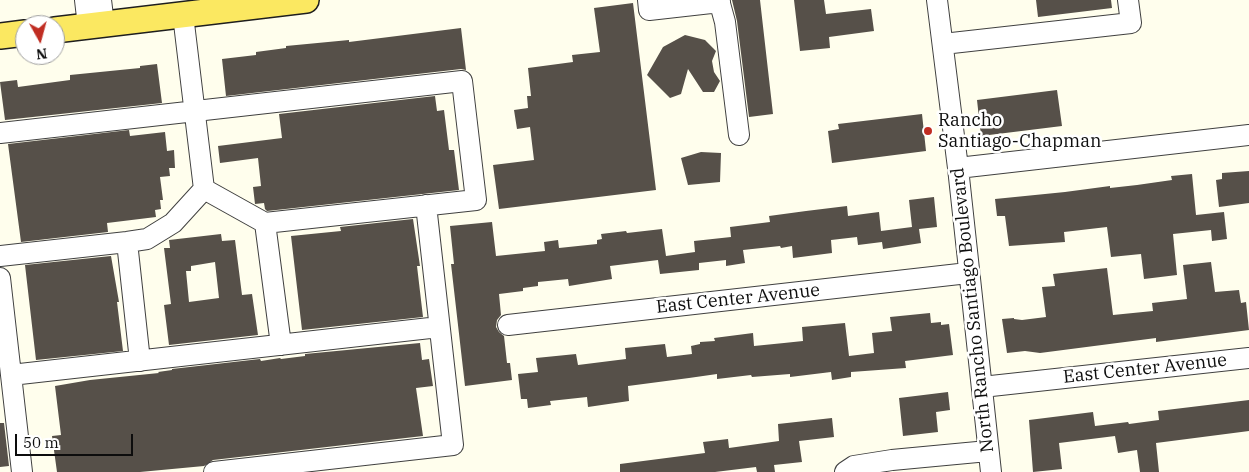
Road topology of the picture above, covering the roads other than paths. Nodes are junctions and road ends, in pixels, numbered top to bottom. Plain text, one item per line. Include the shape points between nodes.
1 (84, 0) edge
2 (306, 0) edge
3 (648, 0) edge
4 (937, 0) edge
5 (1128, 0) edge
6 (720, 1) edge
7 (183, 15) junction
8 (98, 16) edge
9 (65, 27) edge
10 (15, 34) edge
11 (0, 36) edge
12 (943, 44) junction
13 (195, 112) junction
14 (0, 134) edge
15 (1249, 135) edge
16 (739, 136) dead end
17 (958, 168) junction
18 (204, 189) junction
19 (426, 205) junction
20 (266, 224) junction
21 (127, 242) junction
22 (0, 256) edge
23 (968, 273) junction
24 (0, 278) edge
25 (508, 326) dead end
26 (440, 327) junction
27 (281, 345) junction
28 (1249, 358) edge
29 (140, 361) junction
30 (11, 376) junction
31 (982, 388) junction
32 (988, 450) junction
33 (22, 472) edge
34 (214, 472) edge
35 (844, 472) edge
36 (991, 472) edge

1 - 8 street
2 - 7 main road
3 - 6 street via 649,10
4 - 12 street, North Rancho Santiago Boulevard
5 - 12 street via 1131,23
6 - 16 street via 726,22
7 - 8 main road
7 - 13 street
8 - 9 main road
10 - 11 main road
12 - 17 street, North Rancho Santiago Boulevard
13 - 14 street
13 - 18 street
13 - 19 street via 462,81 476,200
15 - 17 street
17 - 23 street, North Rancho Santiago Boulevard
18 - 20 street
18 - 21 street via 173,223 147,239
19 - 20 street
19 - 26 street
20 - 27 street
21 - 22 street
21 - 29 street
23 - 25 street, East Center Avenue
23 - 31 street, North Rancho Santiago Boulevard
24 - 30 street
26 - 27 street
26 - 34 street via 453,445
27 - 29 street
28 - 31 street, East Center Avenue
29 - 30 street
30 - 33 street
31 - 32 street, North Rancho Santiago Boulevard
32 - 35 street via 892,460 854,466
32 - 36 street, North Rancho Santiago Boulevard

